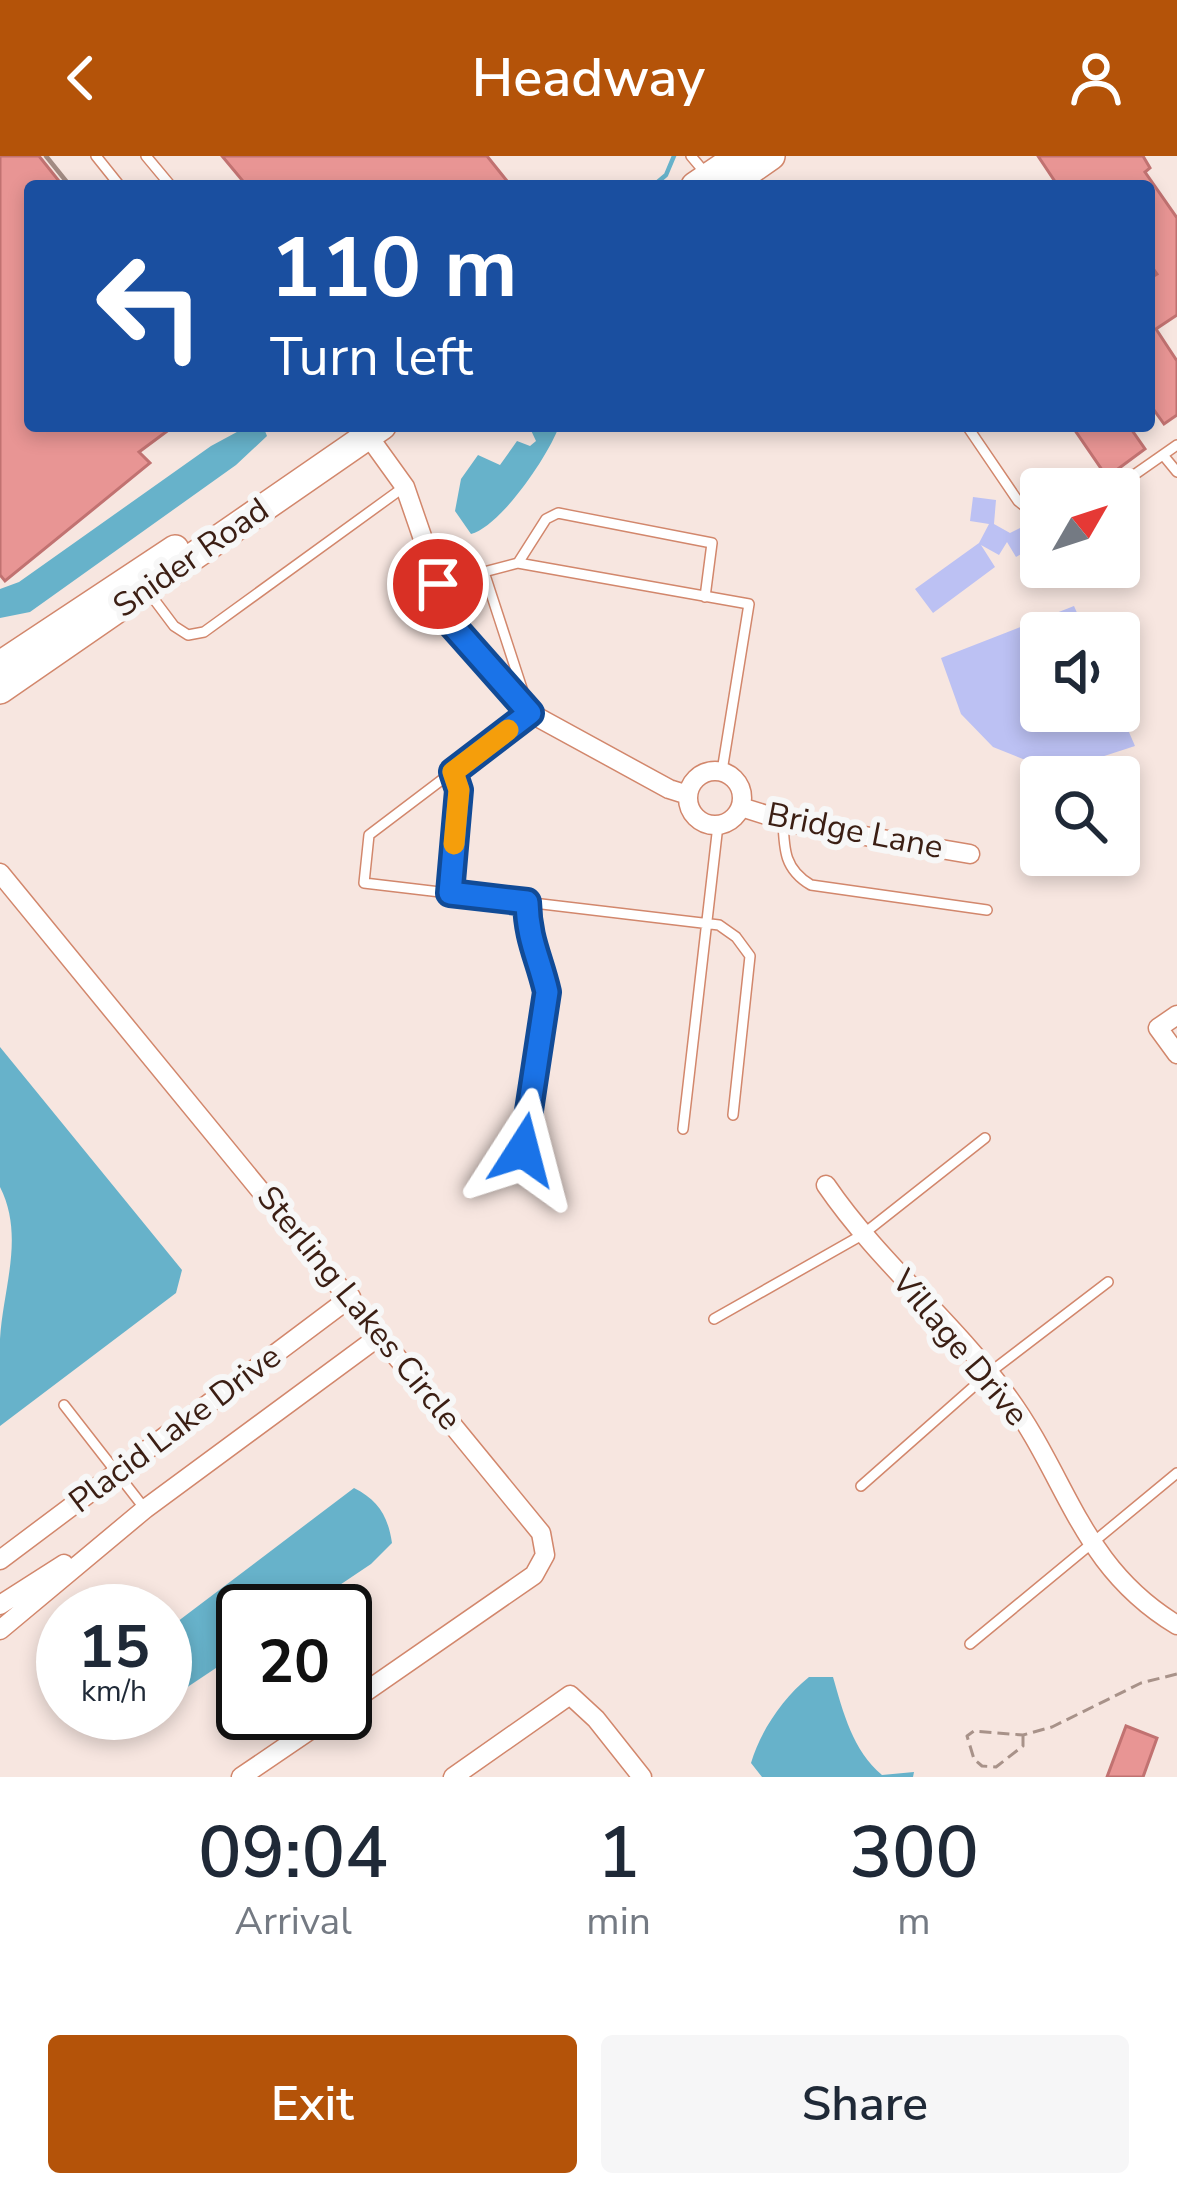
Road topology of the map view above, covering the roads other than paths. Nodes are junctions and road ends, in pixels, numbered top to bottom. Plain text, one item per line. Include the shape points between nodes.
1 (96, 156) edge
2 (146, 156) edge
3 (739, 156) edge
4 (771, 156) edge
5 (708, 178) edge
6 (115, 180) edge
7 (166, 180) edge
8 (359, 432) edge
9 (360, 432) edge
10 (368, 432) edge
11 (971, 432) edge
12 (1177, 445) edge
13 (1162, 455) junction
14 (1140, 471) edge
15 (1177, 472) edge
16 (405, 487) junction
17 (1020, 503) edge
18 (518, 563) junction
19 (484, 572) junction
20 (438, 584) junction
21 (147, 590) junction
22 (705, 597) junction
23 (0, 665) edge
24 (0, 690) edge
25 (530, 713) junction
26 (722, 771) junction
27 (453, 772) junction
28 (688, 795) junction
29 (741, 807) junction
30 (783, 820) junction
31 (718, 825) junction
32 (970, 854) dead end
33 (0, 873) edge
34 (450, 893) junction
35 (527, 902) junction
36 (987, 910) dead end
37 (706, 923) junction
38 (1177, 1015) edge
39 (1177, 1054) edge
40 (733, 1115) dead end
41 (683, 1129) dead end
42 (985, 1138) dead end
43 (523, 1150) dead end
44 (826, 1185) dead end
45 (862, 1235) junction
46 (1108, 1282) dead end
47 (350, 1298) junction
48 (714, 1319) dead end
49 (381, 1335) junction
50 (989, 1373) junction
51 (64, 1406) dead end
52 (1177, 1472) edge
53 (116, 1473) junction
54 (861, 1486) dead end
55 (145, 1509) junction
56 (124, 1526) junction
57 (1092, 1545) junction
58 (0, 1560) edge
59 (0, 1605) edge
60 (1177, 1625) edge
61 (0, 1630) edge
62 (970, 1644) dead end
63 (372, 1688) edge
64 (295, 1740) edge
65 (241, 1777) edge
66 (453, 1777) edge
67 (642, 1777) edge

1 - 6 lane
2 - 7 lane
3 - 5 street
4 - 5 street
8 - 23 street, Snider Road
9 - 21 street, Snider Road
10 - 16 street, Bridge Lane
11 - 17 lane
12 - 13 lane
13 - 14 lane
13 - 15 lane
16 - 20 street, Bridge Lane
16 - 21 lane via 204,632 174,626
18 - 19 lane
18 - 22 lane
18 - 22 lane via 558,513 712,543
19 - 20 lane
19 - 25 lane
20 - 25 street, Bridge Lane via 453,626
21 - 24 street, Snider Road
22 - 26 lane via 749,604
25 - 27 lane
25 - 28 street, Bridge Lane
26 - 28 street via 700,775
26 - 29 street, Bridge Lane via 738,783
27 - 34 lane via 459,790
27 - 34 lane via 369,835 364,883
28 - 31 street, Bridge Lane via 697,818
29 - 30 street, Bridge Lane
29 - 31 street, Bridge Lane
30 - 32 street, Bridge Lane
30 - 36 lane via 784,856 811,885
31 - 37 lane
33 - 47 street, Sterling Lakes Circle
34 - 35 lane
35 - 37 lane
35 - 43 lane via 547,992
37 - 40 lane via 719,925 750,956
37 - 41 lane
38 - 39 street via 1158,1028
42 - 45 lane
44 - 45 street, Village Drive
45 - 48 lane
45 - 50 street, Village Drive
46 - 50 lane
47 - 49 street, Sterling Lakes Circle
47 - 53 street, Placid Lake Drive
49 - 55 street, Placid Lake Drive
49 - 63 street, Sterling Lakes Circle via 535,1523 544,1555 517,1590
50 - 54 lane
50 - 57 street, Village Drive
51 - 53 lane
52 - 57 lane
53 - 55 lane
53 - 58 street, Placid Lake Drive
55 - 56 street, Placid Lake Drive
56 - 59 street, Placid Lake Drive
56 - 61 street, Placid Lake Drive
57 - 60 street, Village Drive via 1132,1593
57 - 62 lane
64 - 65 street
66 - 67 street via 570,1695

